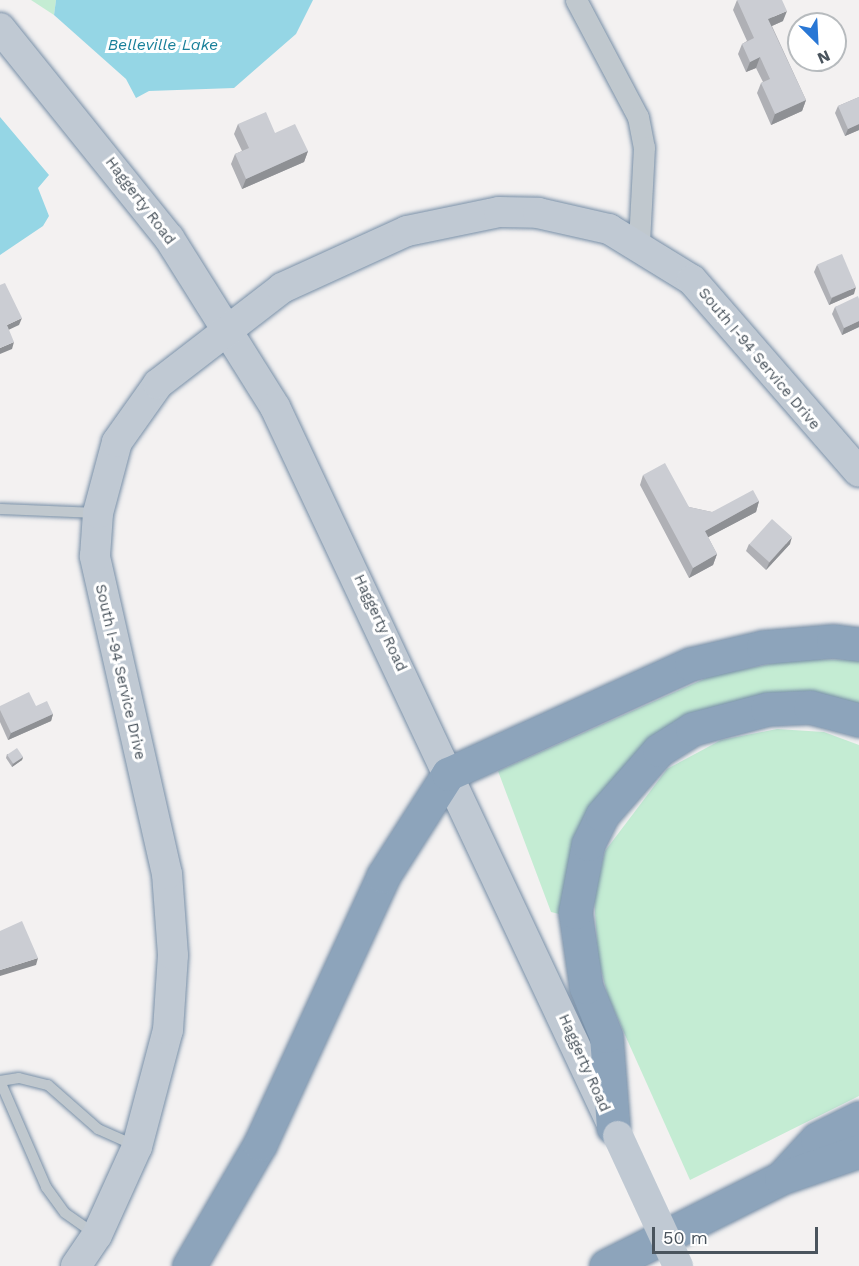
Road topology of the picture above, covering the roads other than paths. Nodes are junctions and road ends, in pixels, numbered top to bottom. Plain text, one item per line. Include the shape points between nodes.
1 (576, 0) edge
2 (0, 28) edge
3 (639, 243) junction
4 (228, 325) junction
5 (859, 472) edge
6 (0, 509) edge
7 (98, 513) junction
8 (859, 644) edge
9 (859, 720) edge
10 (448, 774) junction
11 (0, 1081) edge
12 (859, 1118) edge
13 (616, 1132) junction
14 (137, 1147) junction
15 (859, 1151) edge
16 (781, 1178) junction
17 (97, 1235) junction
18 (76, 1266) edge
19 (189, 1266) edge
20 (606, 1266) edge
21 (678, 1266) edge

1 - 3 street via 638,117 644,147
2 - 4 street, Haggerty Road via 148,211
3 - 4 street, South I-94 Service Drive via 549,214 499,212 459,218 407,231 282,288
3 - 5 street, South I-94 Service Drive via 692,280
4 - 7 street, South I-94 Service Drive via 158,384 117,442
4 - 10 street, Haggerty Road via 315,487
6 - 7 lane
7 - 14 street, South I-94 Service Drive via 95,556 103,609 167,874 173,955 168,1030
8 - 10 highway via 832,641 763,647 691,664
9 - 13 highway via 810,707 767,708 692,729 659,750 602,815 588,843 575,912 586,987 606,1036
10 - 13 street, Haggerty Road
10 - 19 highway via 383,876 260,1144
11 - 14 lane via 19,1078 48,1085 98,1129
11 - 17 lane via 46,1187 65,1213
12 - 16 highway via 817,1139
13 - 21 street, Haggerty Road, bridge
14 - 17 street, South I-94 Service Drive
15 - 16 highway
16 - 20 highway
17 - 18 street, South I-94 Service Drive

